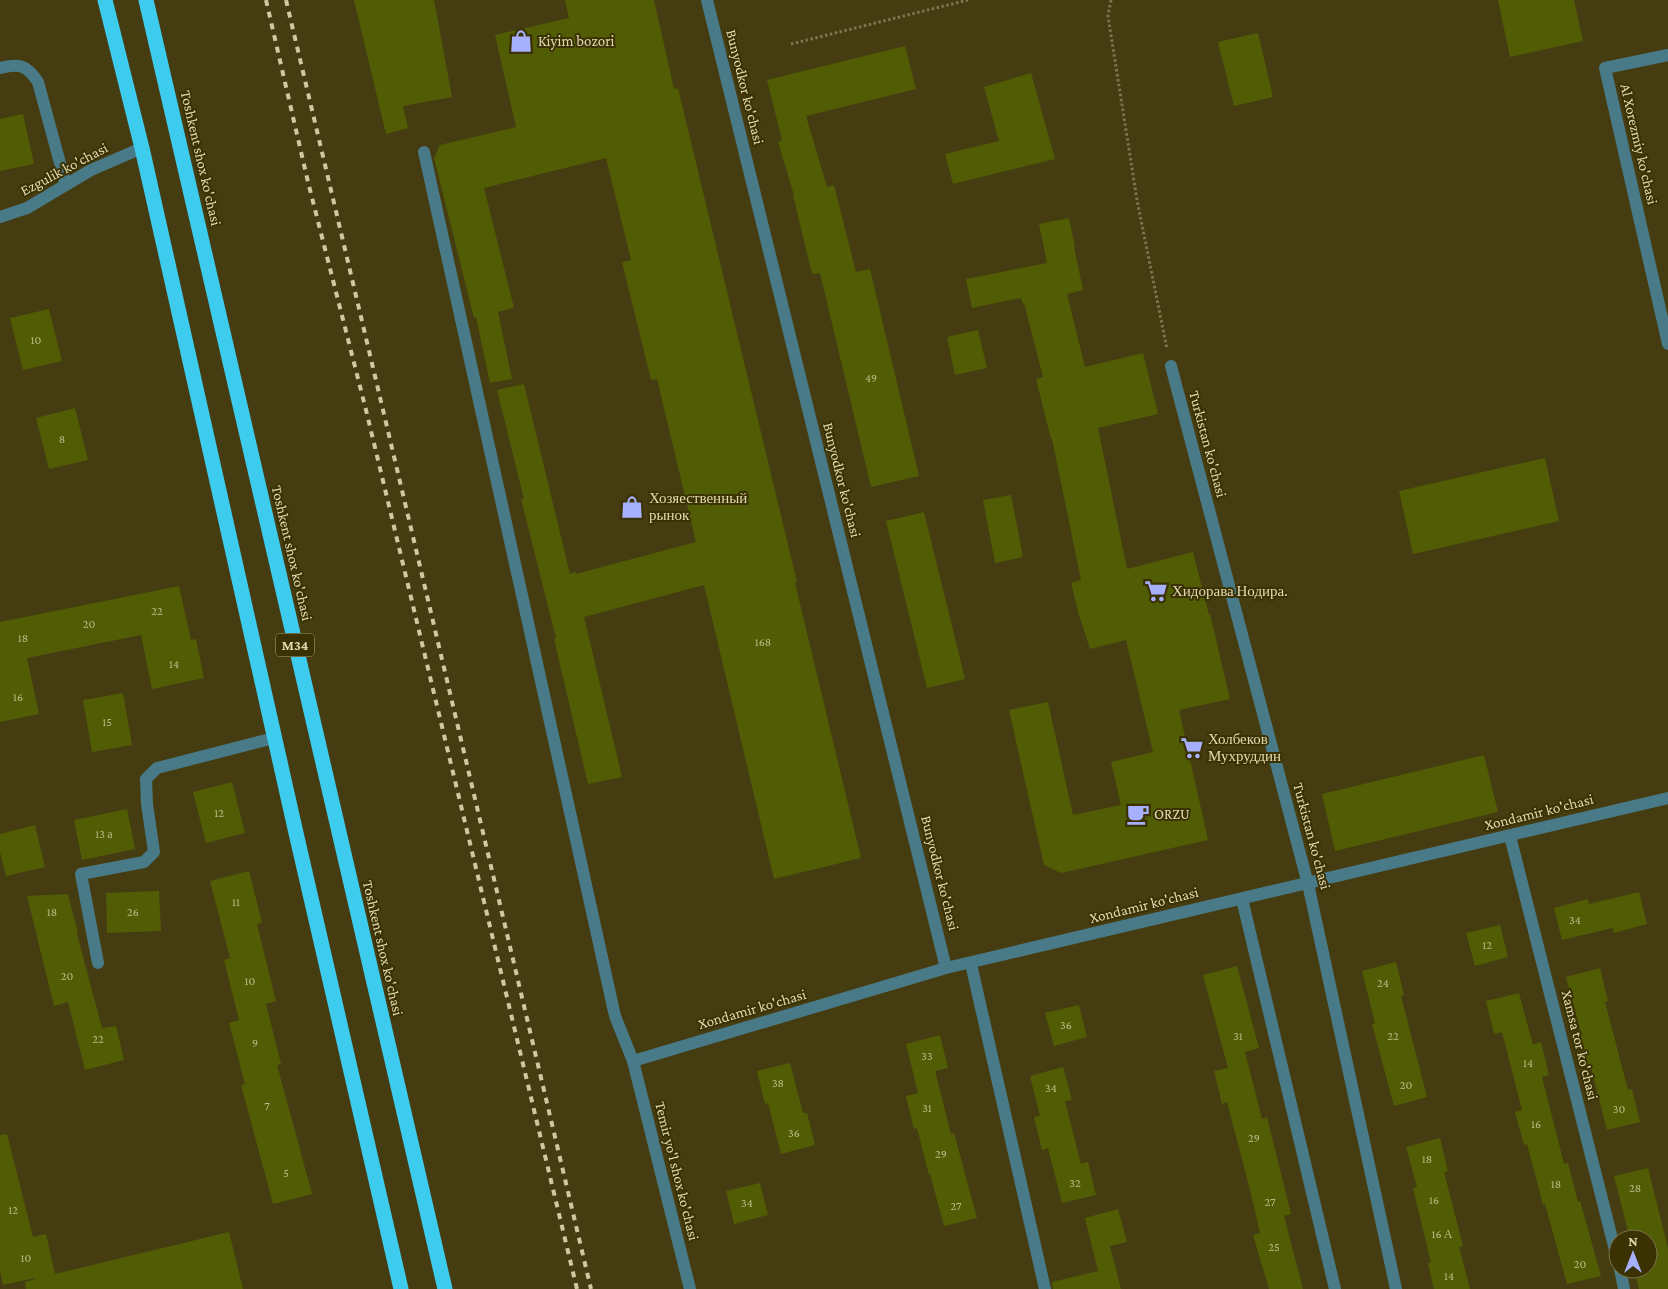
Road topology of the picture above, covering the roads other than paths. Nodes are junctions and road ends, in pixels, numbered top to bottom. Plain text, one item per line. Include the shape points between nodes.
1 (105, 0) edge
2 (146, 0) edge
3 (707, 0) edge
4 (1668, 54) edge
5 (0, 68) edge
6 (142, 148) junction
7 (424, 152) dead end
8 (66, 185) junction
9 (0, 217) edge
10 (1668, 344) edge
11 (1171, 366) road end
12 (274, 738) junction
13 (1668, 798) edge
14 (1510, 836) junction
15 (1308, 884) junction
16 (1242, 898) junction
17 (98, 963) dead end
18 (972, 964) junction
19 (946, 968) junction
20 (633, 1061) junction
21 (1610, 1229) edge
22 (401, 1289) edge
23 (445, 1289) edge
24 (690, 1289) edge
25 (1045, 1289) edge
26 (1335, 1289) edge
27 (1396, 1289) edge

1 - 6 highway, M34
2 - 23 highway, Toshkent shox ko'chasi / M34
3 - 19 street, Bunyodkor ko'chasi
4 - 10 street, Al Xorezmiy ko'chasi via 1605,68
5 - 8 street via 15,64 30,70 38,82
6 - 8 street, Ezgulik ko'chasi via 90,170
6 - 12 highway, M34
7 - 20 street, Temir yo'l shox ko'chasi via 615,1016
8 - 9 street, Ezgulik ko'chasi via 27,208
11 - 15 street, Turkistan ko'chasi
12 - 17 street via 158,768 146,779 154,852 144,862 81,874
12 - 22 highway, M34
13 - 14 street, Xondamir ko'chasi
14 - 15 street, Xondamir ko'chasi
14 - 21 street, Xamsa tor ko'chasi
15 - 16 street, Xondamir ko'chasi
15 - 27 street, Turkistan ko'chasi
16 - 18 street, Xondamir ko'chasi
16 - 26 street
18 - 19 street, Xondamir ko'chasi
18 - 25 street
19 - 20 street, Xondamir ko'chasi
20 - 24 street, Temir yo'l shox ko'chasi

